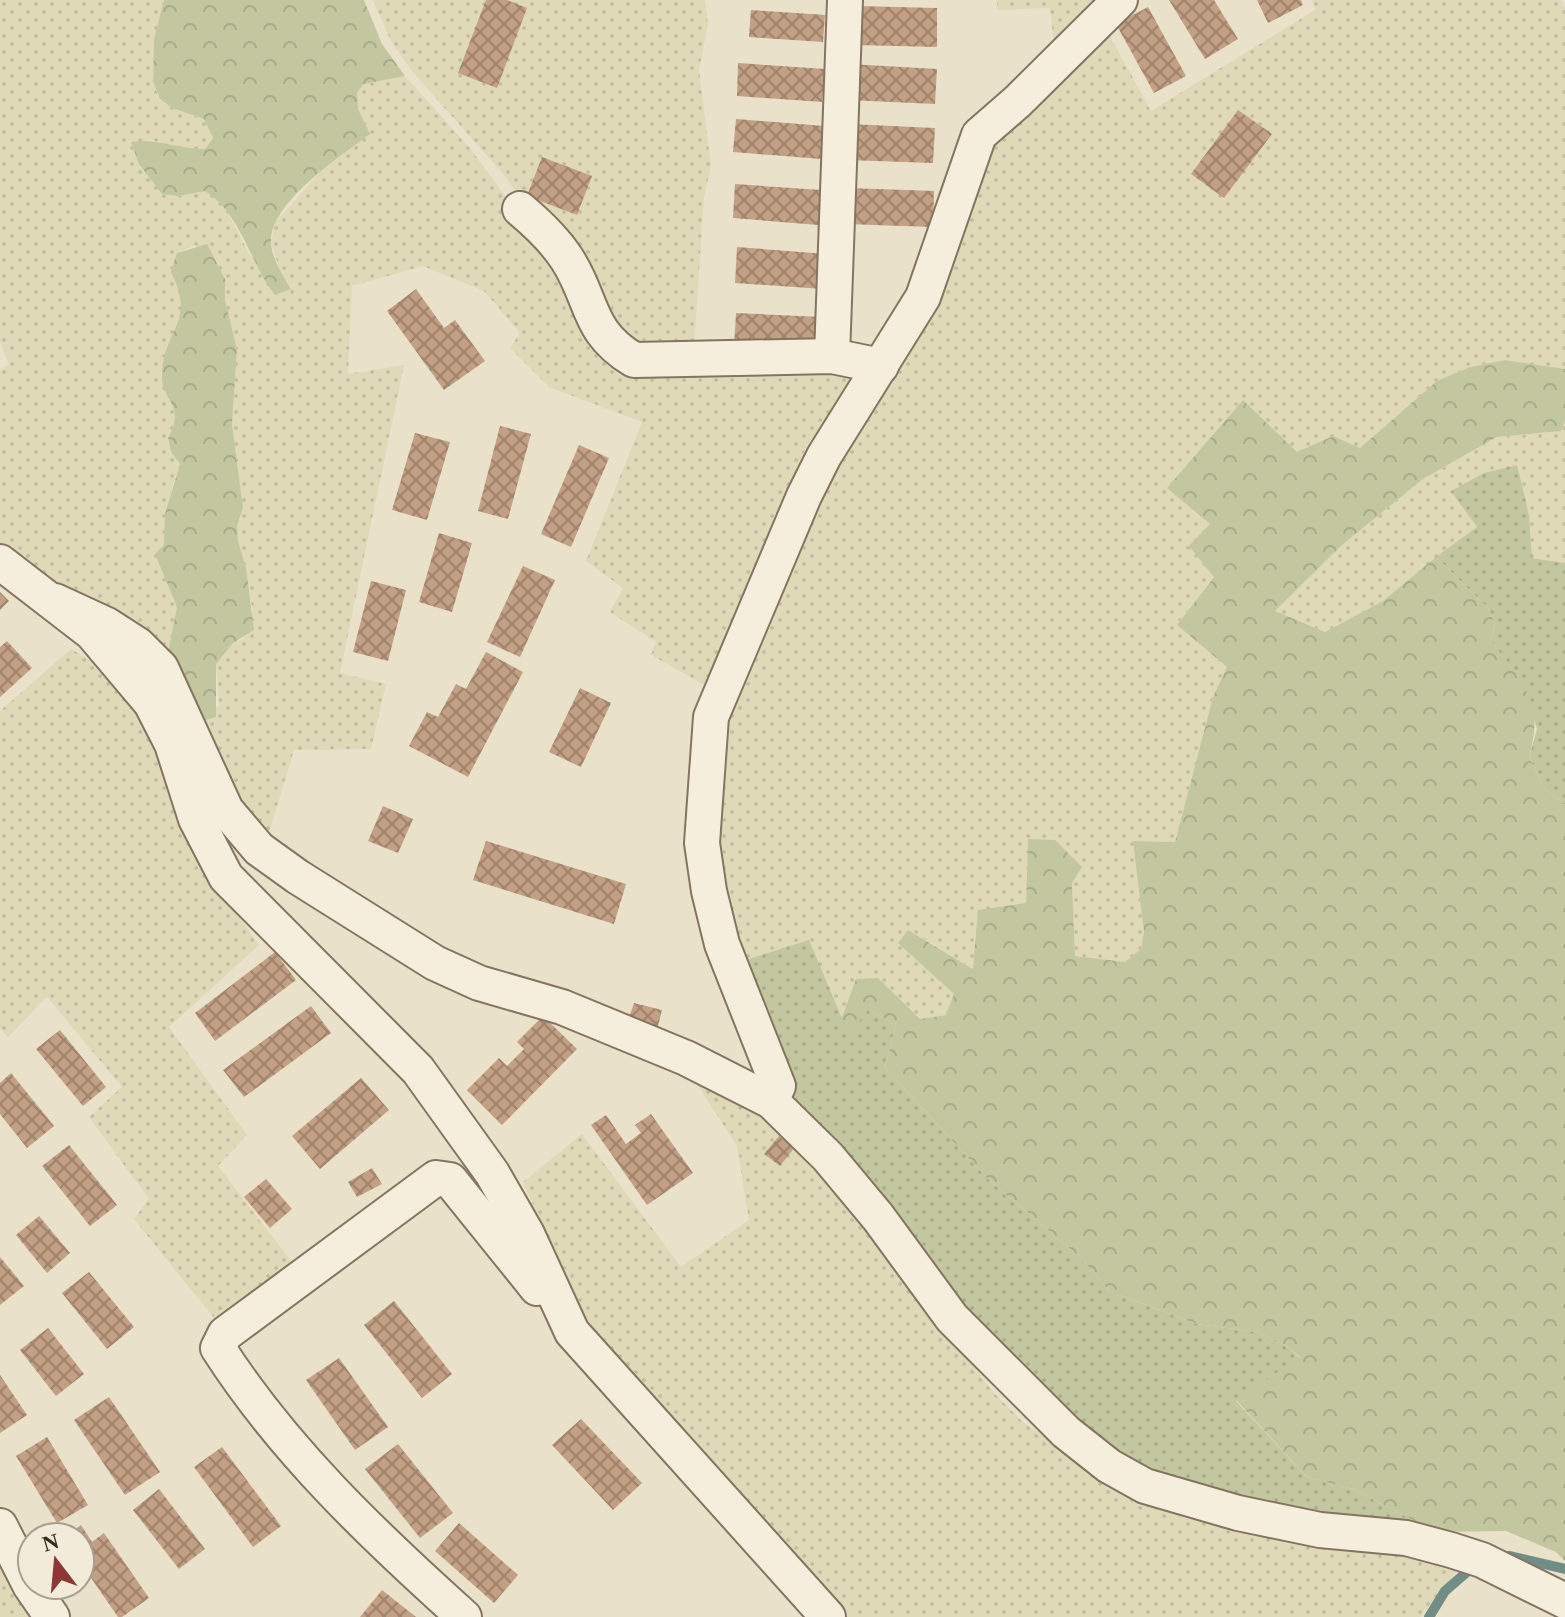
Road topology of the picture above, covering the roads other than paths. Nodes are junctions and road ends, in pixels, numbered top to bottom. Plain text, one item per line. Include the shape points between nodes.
1 (845, 0) edge
2 (1120, 0) edge
3 (520, 209) dead end
4 (832, 356) junction
5 (881, 366) junction
6 (0, 562) edge
7 (55, 601) junction
8 (771, 1101) junction
9 (572, 1332) junction
10 (0, 1526) edge
11 (1565, 1601) edge
12 (52, 1617) edge
13 (464, 1617) edge
14 (828, 1617) edge

1 - 4 street
2 - 5 street via 979,135 923,297
3 - 4 street via 546,231 568,261 610,346 634,360
4 - 5 street
5 - 8 street via 804,496 711,717 702,843 709,891 722,944 778,1086
6 - 7 street
7 - 8 street via 107,625 161,668 226,810 259,849 298,877 435,963 675,1053
7 - 9 street via 92,633 151,703 172,744 196,819 226,877 378,1028 455,1119 527,1234
8 - 11 street via 828,1157 952,1318 1066,1432 1109,1466 1145,1486 1238,1513 1320,1530 1406,1538 1451,1550
9 - 13 street via 462,1193 450,1180 436,1178 225,1334 218,1348 330,1492
9 - 14 street
10 - 12 street

